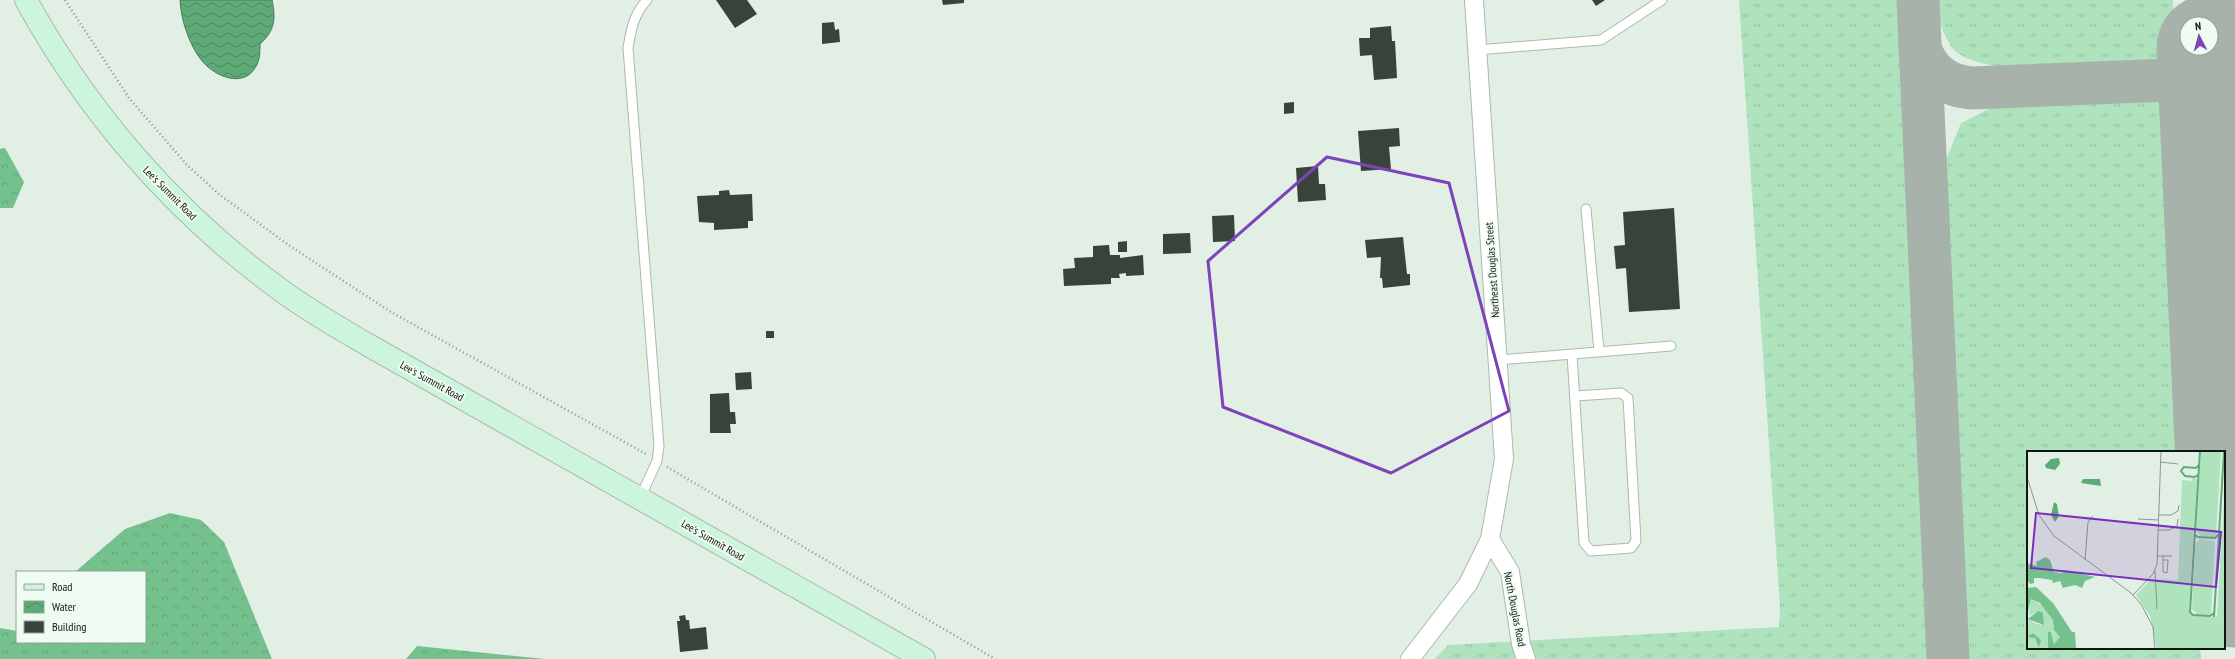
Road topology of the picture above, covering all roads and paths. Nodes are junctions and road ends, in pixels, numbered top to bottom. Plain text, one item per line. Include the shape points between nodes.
1 (26, 0) edge
2 (65, 0) edge
3 (647, 0) edge
4 (1474, 0) edge
5 (1662, 0) edge
6 (1477, 50) junction
7 (1586, 209) dead end
8 (1671, 346) dead end
9 (1598, 351) junction
10 (1572, 355) junction
11 (1498, 360) junction
12 (1575, 396) junction
13 (656, 461) junction
14 (640, 498) junction
15 (1490, 539) junction
16 (924, 659) edge
17 (995, 659) edge
18 (1410, 659) edge
19 (1526, 659) edge

1 - 14 main road, Lee's Summit Road via 63,62 115,134 169,194 236,256 324,319
2 - 13 path via 129,98 187,165 220,195 290,246 391,312
3 - 13 lane via 638,9 631,27 628,48 644,278 657,413 659,446
4 - 6 street, Northeast Douglas Street
5 - 6 lane via 1601,40
6 - 11 street, Northeast Douglas Street
7 - 9 lane
8 - 9 lane
9 - 10 lane
10 - 11 lane
10 - 12 lane
11 - 15 street, Northeast Douglas Street via 1504,459
12 - 12 lane via 1584,543 1590,551 1631,548 1636,541 1628,398 1621,393
13 - 14 lane
13 - 17 path
14 - 16 main road, Lee's Summit Road
15 - 18 street, Northeast Douglas Street via 1468,584
15 - 19 street, North Douglas Road via 1510,572 1521,644

